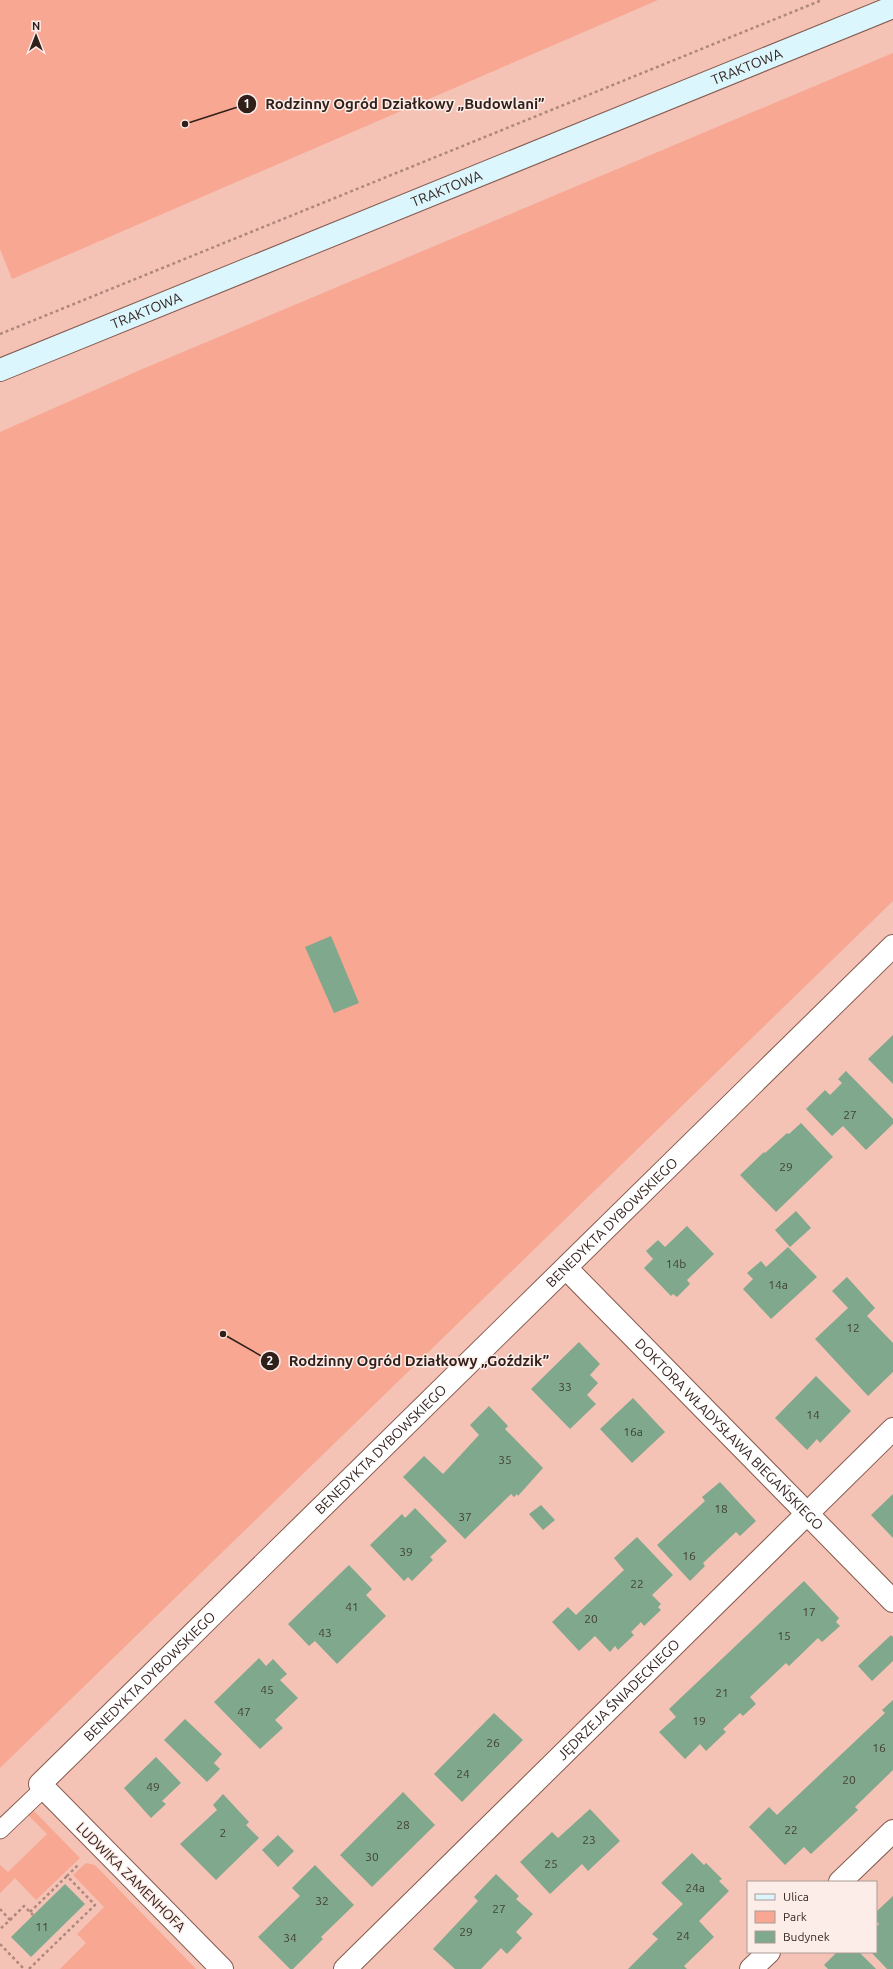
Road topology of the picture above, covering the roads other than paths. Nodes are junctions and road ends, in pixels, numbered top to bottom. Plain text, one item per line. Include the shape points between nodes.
1 (893, 7) edge
2 (0, 370) edge
3 (893, 946) edge
4 (566, 1268) junction
5 (893, 1429) edge
6 (807, 1513) junction
7 (893, 1601) edge
8 (42, 1786) junction
9 (0, 1830) edge
10 (893, 1831) edge
11 (841, 1881) edge
12 (768, 1953) edge
13 (222, 1969) edge
14 (344, 1969) edge
15 (751, 1969) edge

1 - 2 main road, TRAKTOWA
3 - 4 street, BENEDYKTA DYBOWSKIEGO
4 - 6 street, DOKTORA WŁADYSŁAWA BIEGAŃSKIEGO
4 - 8 street, BENEDYKTA DYBOWSKIEGO
5 - 6 street, JĘDRZEJA ŚNIADECKIEGO
6 - 7 street, DOKTORA WŁADYSŁAWA BIEGAŃSKIEGO
6 - 14 street, JĘDRZEJA ŚNIADECKIEGO
8 - 9 lane
8 - 13 street, LUDWIKA ZAMENHOFA
10 - 11 street
12 - 15 street

